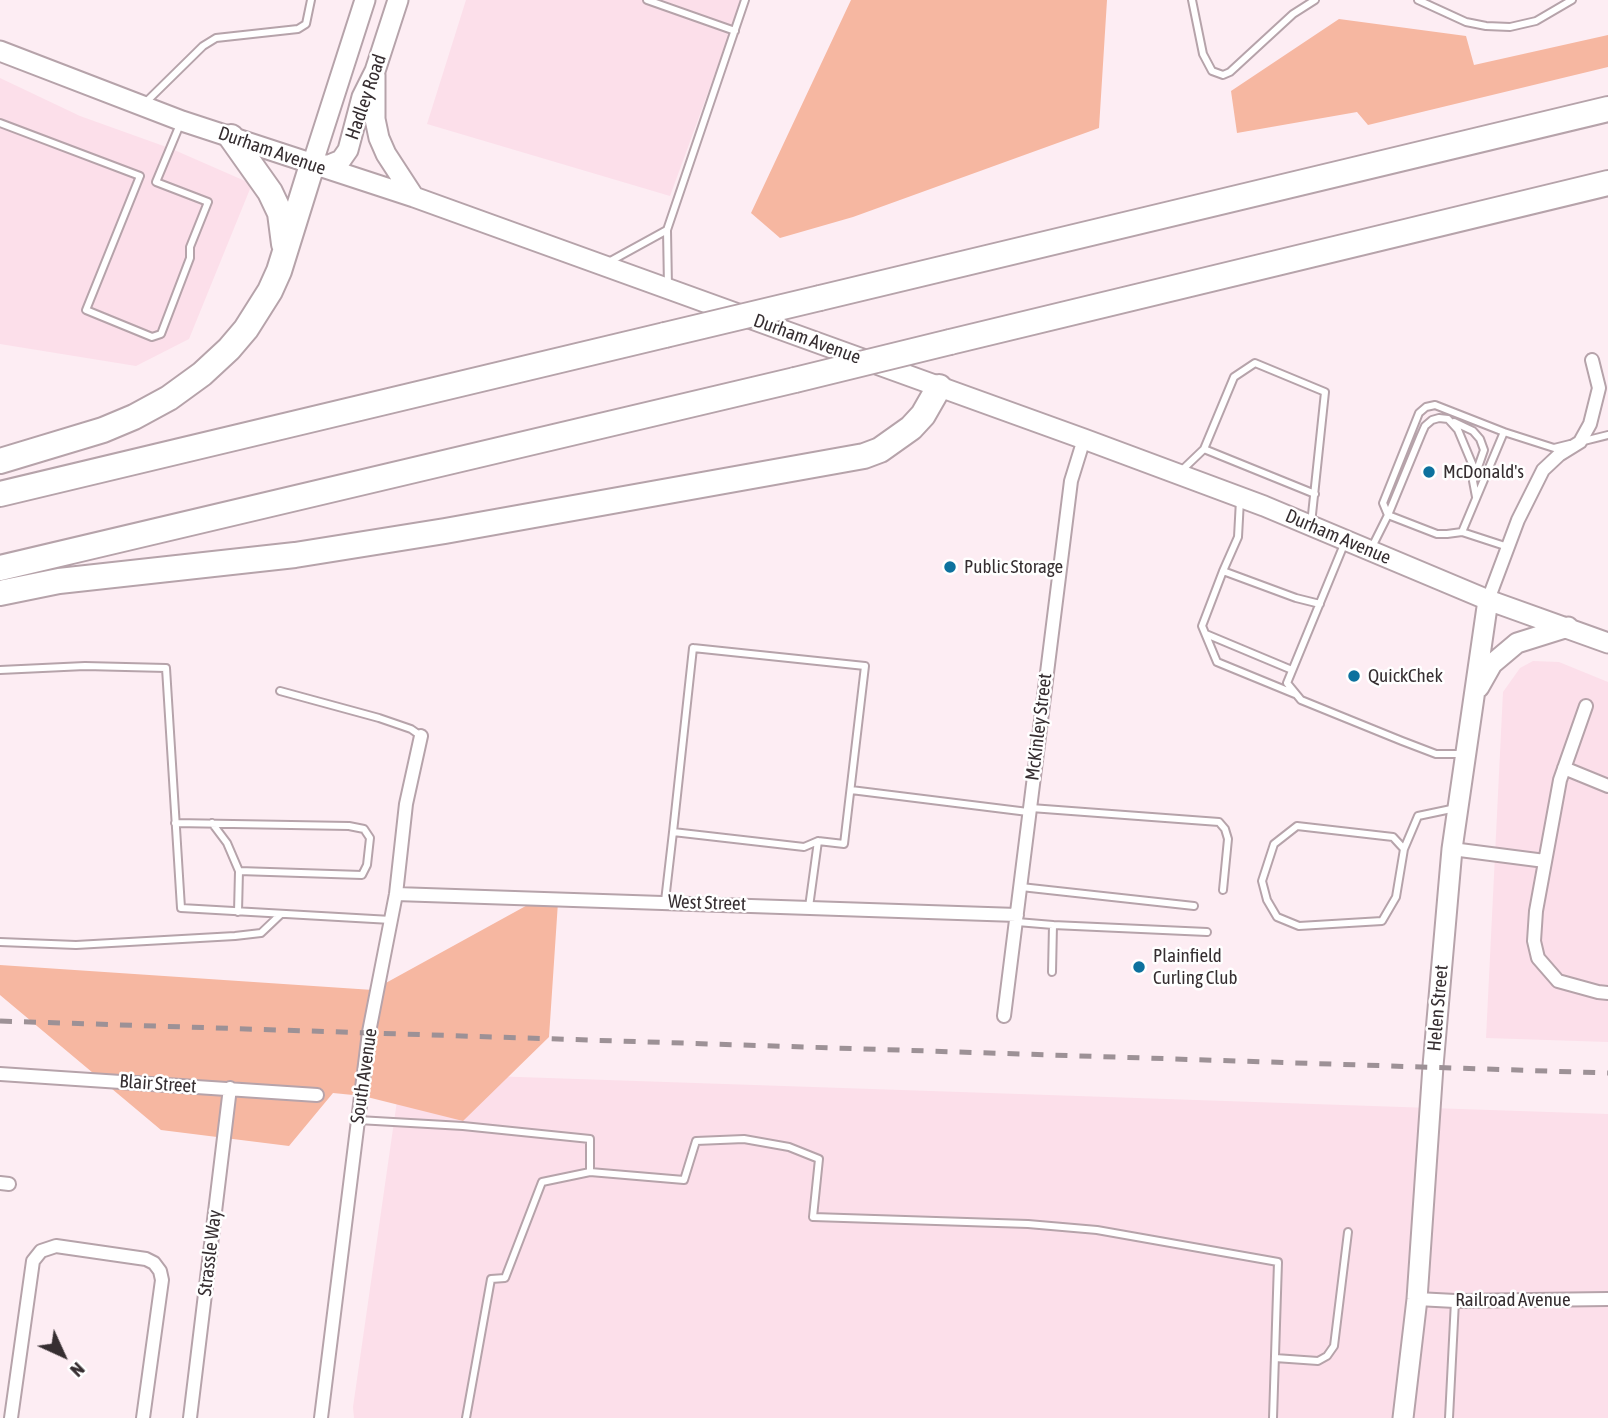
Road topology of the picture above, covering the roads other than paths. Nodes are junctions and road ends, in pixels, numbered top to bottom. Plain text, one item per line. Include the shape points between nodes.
1 (311, 0) edge
2 (365, 0) edge
3 (398, 0) edge
4 (646, 0) edge
5 (745, 0) edge
6 (1192, 0) edge
7 (1315, 0) edge
8 (1418, 0) edge
9 (1572, 0) edge
10 (734, 31) junction
11 (0, 51) edge
12 (375, 71) junction
13 (142, 106) junction
14 (1608, 109) edge
15 (182, 121) junction
16 (0, 122) edge
17 (231, 137) junction
18 (312, 165) junction
19 (140, 176) junction
20 (156, 181) junction
21 (1608, 183) edge
22 (414, 197) junction
23 (667, 230) junction
24 (284, 253) junction
25 (603, 265) junction
26 (668, 289) junction
27 (1592, 360) dead end
28 (939, 387) junction
29 (1604, 390) edge
30 (1448, 419) junction
31 (1504, 432) junction
32 (1608, 435) edge
33 (1084, 439) junction
34 (1580, 442) junction
35 (1204, 449) junction
36 (0, 461) edge
37 (1476, 473) junction
38 (1179, 474) junction
39 (0, 494) edge
40 (1315, 494) junction
41 (1476, 497) junction
42 (1241, 498) junction
43 (1388, 514) junction
44 (1311, 526) junction
45 (1462, 531) junction
46 (1345, 541) junction
47 (1508, 547) junction
48 (1370, 551) junction
49 (0, 568) edge
50 (1223, 570) junction
51 (0, 593) edge
52 (1488, 600) junction
53 (1320, 604) junction
54 (1568, 627) junction
55 (1206, 634) junction
56 (1608, 643) edge
57 (0, 670) edge
58 (1292, 670) junction
59 (280, 691) dead end
60 (1295, 694) junction
61 (1474, 697) junction
62 (1586, 706) dead end
63 (421, 736) joint
64 (1465, 754) junction
65 (1564, 768) junction
66 (1608, 786) edge
67 (851, 790) junction
68 (1458, 807) junction
69 (1029, 810) junction
70 (175, 822) junction
71 (212, 823) junction
72 (673, 832) junction
73 (818, 841) junction
74 (1404, 849) junction
75 (1452, 849) junction
76 (1545, 861) junction
77 (239, 871) junction
78 (1021, 887) junction
79 (1223, 890) dead end
80 (396, 894) junction
81 (665, 901) junction
82 (1194, 906) dead end
83 (809, 907) junction
84 (238, 912) junction
85 (281, 914) junction
86 (1017, 919) junction
87 (391, 920) junction
88 (1053, 925) junction
89 (1207, 932) dead end
90 (0, 942) edge
91 (1052, 972) dead end
92 (1608, 993) edge
93 (1004, 1016) dead end
94 (0, 1074) edge
95 (230, 1088) junction
96 (317, 1095) dead end
97 (358, 1120) junction
98 (590, 1172) junction
99 (1349, 1232) dead end
100 (1418, 1299) junction
101 (1608, 1299) edge
102 (1455, 1301) junction
103 (1275, 1358) junction
104 (11, 1418) edge
105 (143, 1418) edge
106 (190, 1418) edge
107 (321, 1418) edge
108 (466, 1418) edge
109 (1273, 1418) edge
110 (1403, 1418) edge
111 (1449, 1418) edge

1 - 13 lane via 306,24 298,29 216,38 203,46
2 - 18 main road, Hadley Road
3 - 12 main road, Hadley Road
4 - 10 lane
5 - 10 lane
6 - 7 lane via 1203,54 1212,71 1223,75
8 - 9 lane via 1466,22 1510,27 1536,20
10 - 23 lane
11 - 13 main road, Durham Avenue
12 - 18 main road, Hadley Road via 362,97 348,150 341,160 329,165
12 - 22 main road via 379,138
13 - 15 main road, Durham Avenue
14 - 39 highway, bridge
15 - 17 main road, Durham Avenue
15 - 20 lane
16 - 19 lane
17 - 18 main road, Durham Avenue
17 - 24 highway via 280,213
18 - 22 main road, Durham Avenue
18 - 24 highway
19 - 20 lane
19 - 20 lane via 86,310 152,337 161,334 208,202
21 - 49 highway, bridge
22 - 25 main road, Durham Avenue
23 - 25 lane
23 - 26 lane
24 - 36 highway via 270,291 247,329 191,382 169,398 103,430
25 - 26 main road, Durham Avenue
26 - 28 main road, Durham Avenue
27 - 29 street
28 - 33 main road, Durham Avenue
28 - 51 highway via 911,428 864,456 295,555 59,581
29 - 34 street
30 - 37 lane via 1458,430
30 - 37 lane via 1480,439 1483,450
30 - 43 lane via 1432,420 1425,426
31 - 34 lane via 1554,447
31 - 41 lane
31 - 43 lane via 1444,407 1426,407 1419,413 1385,495
32 - 34 lane
33 - 38 main road, Durham Avenue
33 - 69 street, McKinley Street via 1071,481
34 - 47 street via 1543,470
35 - 38 lane
35 - 40 lane
35 - 40 lane via 1234,377 1255,363 1325,392
37 - 41 lane
38 - 42 main road, Durham Avenue
40 - 44 lane
41 - 45 lane
42 - 44 main road, Durham Avenue
42 - 50 lane via 1238,537
43 - 45 lane via 1437,534
43 - 48 lane
44 - 46 main road, Durham Avenue
45 - 47 lane
46 - 48 main road, Durham Avenue
46 - 53 lane
47 - 52 street
48 - 52 main road, Durham Avenue
50 - 53 lane
50 - 55 lane via 1202,626
52 - 54 main road, Durham Avenue
52 - 61 main road, Helen Street
53 - 58 lane
54 - 56 main road, Durham Avenue
54 - 61 main road via 1517,643 1492,664
55 - 58 lane
55 - 60 lane via 1217,662
57 - 70 lane via 166,668
58 - 60 lane via 1287,682
59 - 63 lane via 379,718
60 - 64 lane via 1436,754
61 - 64 main road, Helen Street
62 - 65 street
63 - 80 street, South Avenue via 406,804
64 - 68 main road, Helen Street
65 - 66 street
65 - 76 street
67 - 69 lane
67 - 72 lane via 865,666 693,648
67 - 73 lane via 844,844
68 - 74 lane via 1418,816
68 - 75 main road, Helen Street
69 - 78 street, McKinley Street
69 - 79 lane via 1219,822 1228,839
70 - 71 lane
70 - 84 lane via 181,908
71 - 77 lane
71 - 77 lane via 349,826 370,838 362,875
72 - 73 lane via 804,847
72 - 81 lane
73 - 83 lane
74 - 74 lane via 1396,897 1382,921 1299,926 1277,917 1267,900 1262,881 1274,844 1297,826 1393,837
75 - 76 street
75 - 100 main road, Helen Street
76 - 92 street via 1535,919 1538,958 1558,981
77 - 84 lane
78 - 82 lane
78 - 86 street, McKinley Street
80 - 81 street, West Street
80 - 87 street, South Avenue
81 - 83 street, West Street
83 - 86 street, West Street
84 - 85 lane
85 - 87 lane
85 - 90 lane via 261,933 235,936 76,945
86 - 88 lane
86 - 93 street, McKinley Street
87 - 97 street, South Avenue
88 - 89 lane
88 - 91 lane
94 - 95 street, Blair Street
95 - 96 street, Blair Street
95 - 106 street, Strassle Way
97 - 98 lane via 590,1139
97 - 107 street, South Avenue
98 - 103 lane via 684,1181 696,1141 744,1139 789,1147 819,1159 813,1217 1097,1230 1278,1262
98 - 108 lane via 542,1182 505,1278 491,1279
99 - 103 lane via 1334,1346 1318,1361
100 - 102 street, Railroad Avenue
100 - 110 main road, Helen Street
101 - 102 street, Railroad Avenue
102 - 111 lane
103 - 109 lane
104 - 105 street via 33,1261 41,1251 56,1247 146,1259 160,1270

